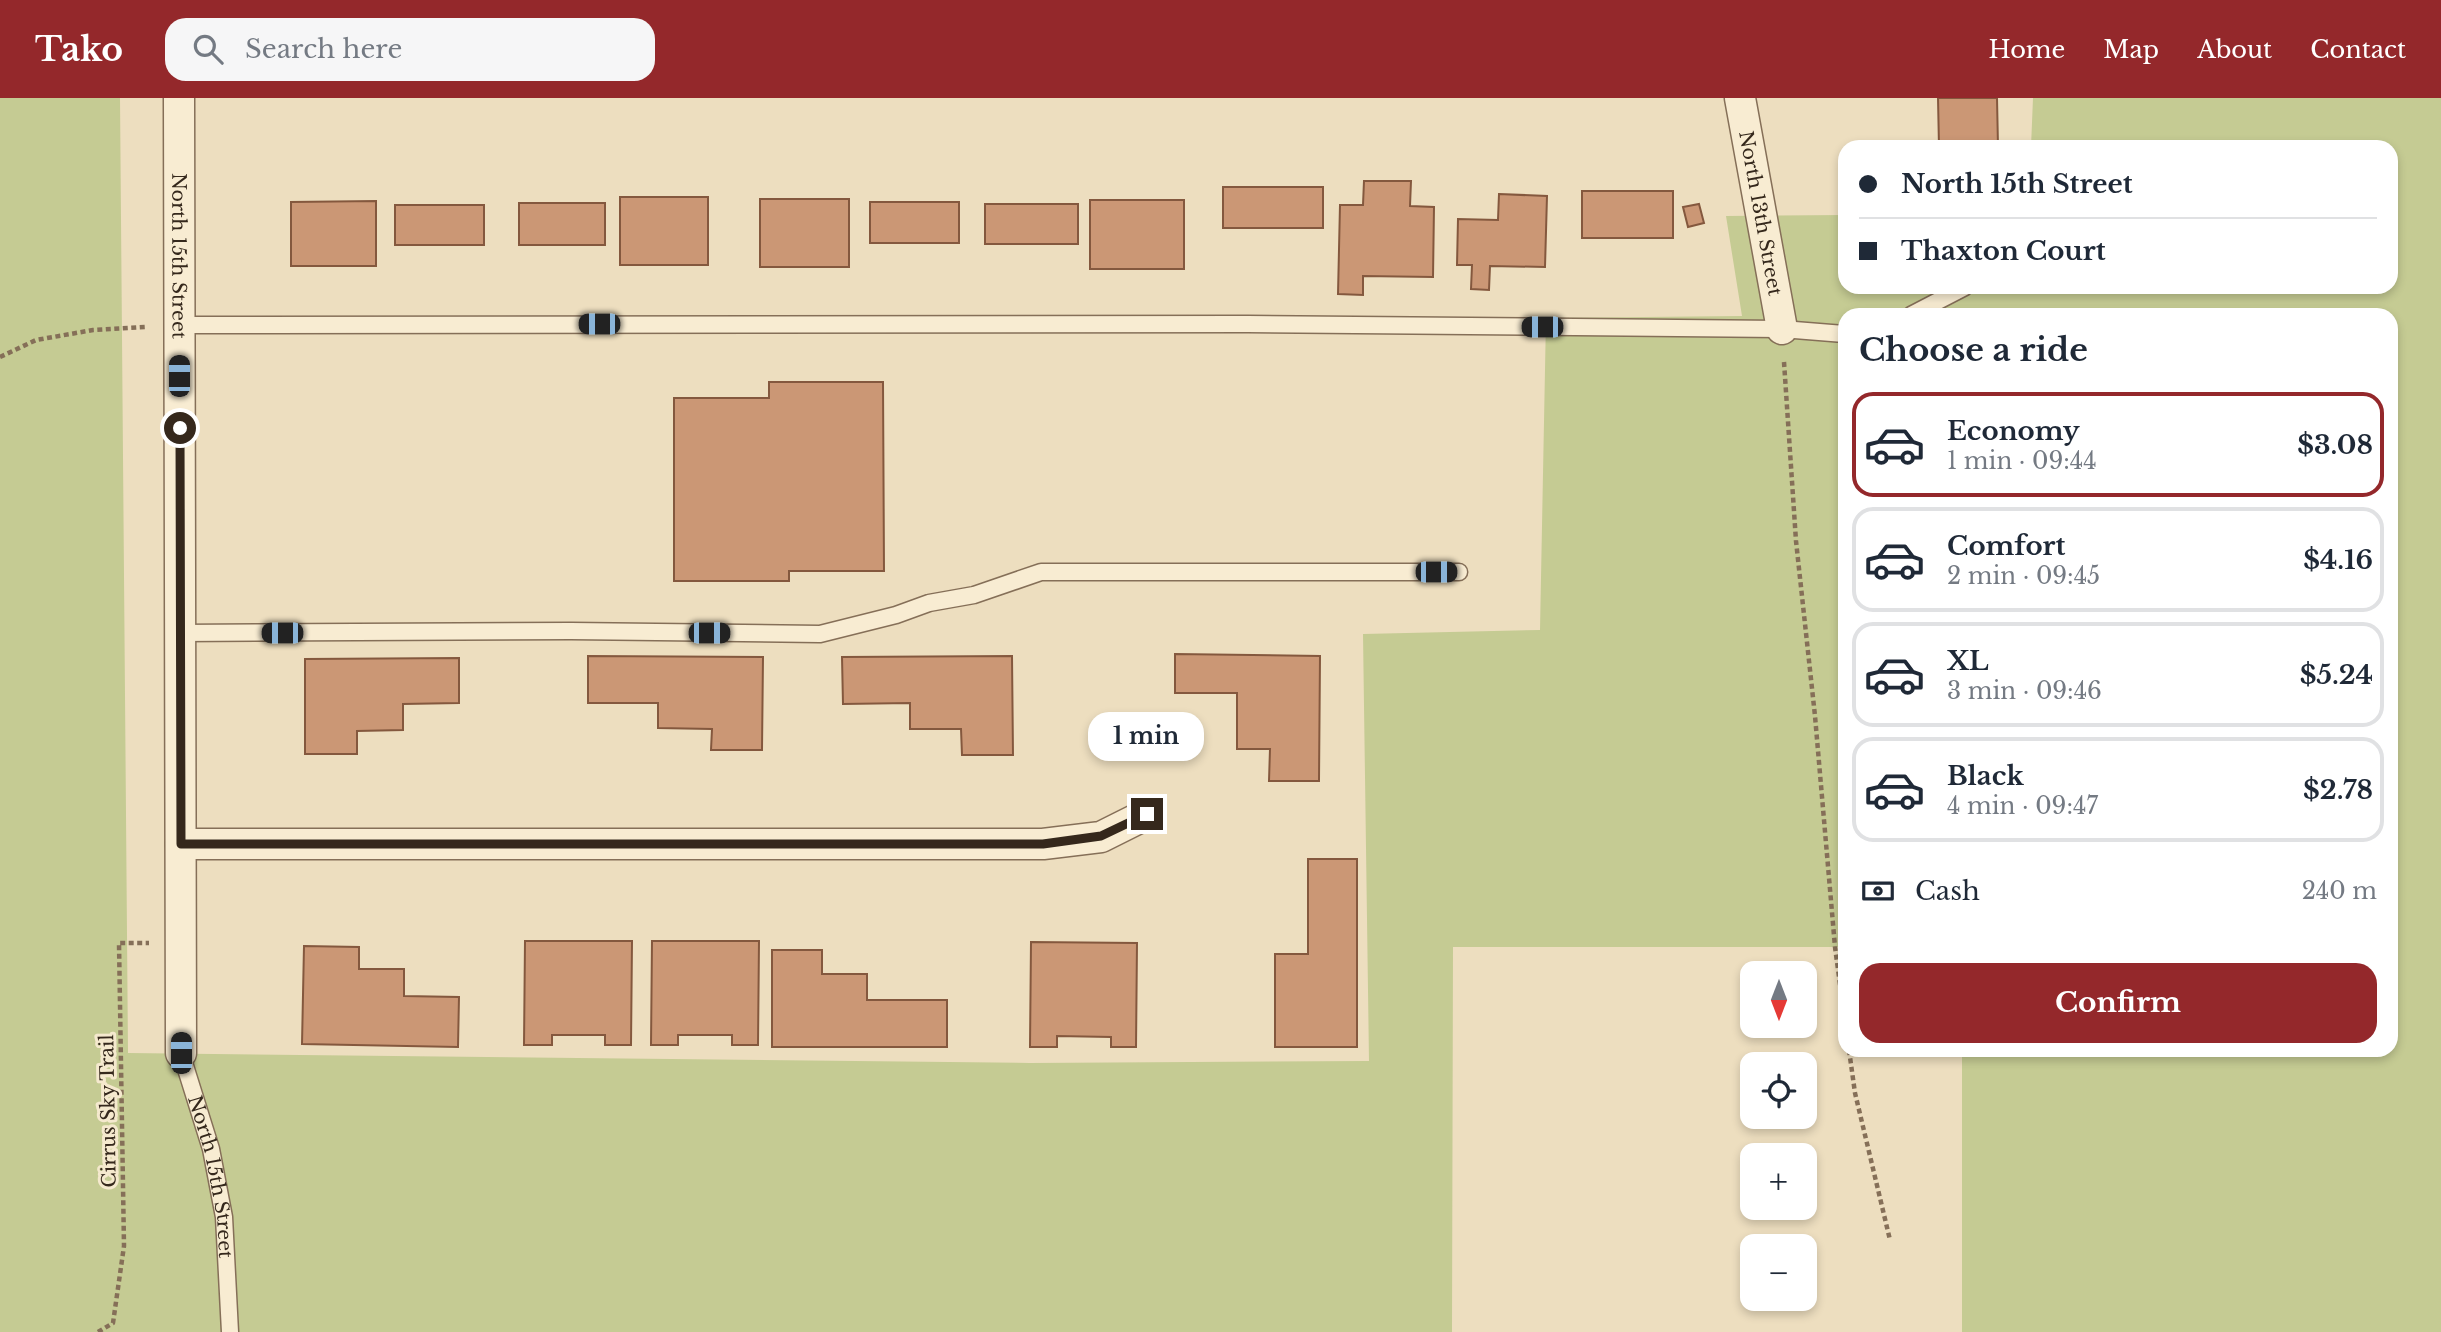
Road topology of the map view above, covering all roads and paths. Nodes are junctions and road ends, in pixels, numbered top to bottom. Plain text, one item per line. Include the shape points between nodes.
1 (179, 98) edge
2 (1740, 98) edge
3 (1952, 294) edge
4 (1924, 308) edge
5 (179, 325) junction
6 (1783, 329) junction
7 (1838, 334) edge
8 (0, 357) edge
9 (1459, 572) dead end
10 (180, 633) junction
11 (1147, 814) dead end
12 (181, 844) junction
13 (181, 943) junction
14 (1838, 969) edge
15 (181, 1053) joint
16 (1850, 1057) edge
17 (1890, 1240) dead end
18 (98, 1332) edge
19 (230, 1332) edge

1 - 5 street, North 15th Street
2 - 6 street, North 13th Street
3 - 4 lane
5 - 6 lane via 1262,324
5 - 8 path via 93,330 36,340
5 - 10 street, North 15th Street
6 - 7 lane
6 - 14 path via 1796,541
9 - 10 lane via 1041,572 974,595 820,634
10 - 12 street, North 15th Street
11 - 12 street via 1101,836 1043,844
12 - 13 street, North 15th Street
13 - 15 street, North 15th Street
13 - 18 path, Cirrus Sky Trail via 119,943 124,1246 113,1323
15 - 19 lane, North 15th Street via 211,1149 224,1217
16 - 17 path

